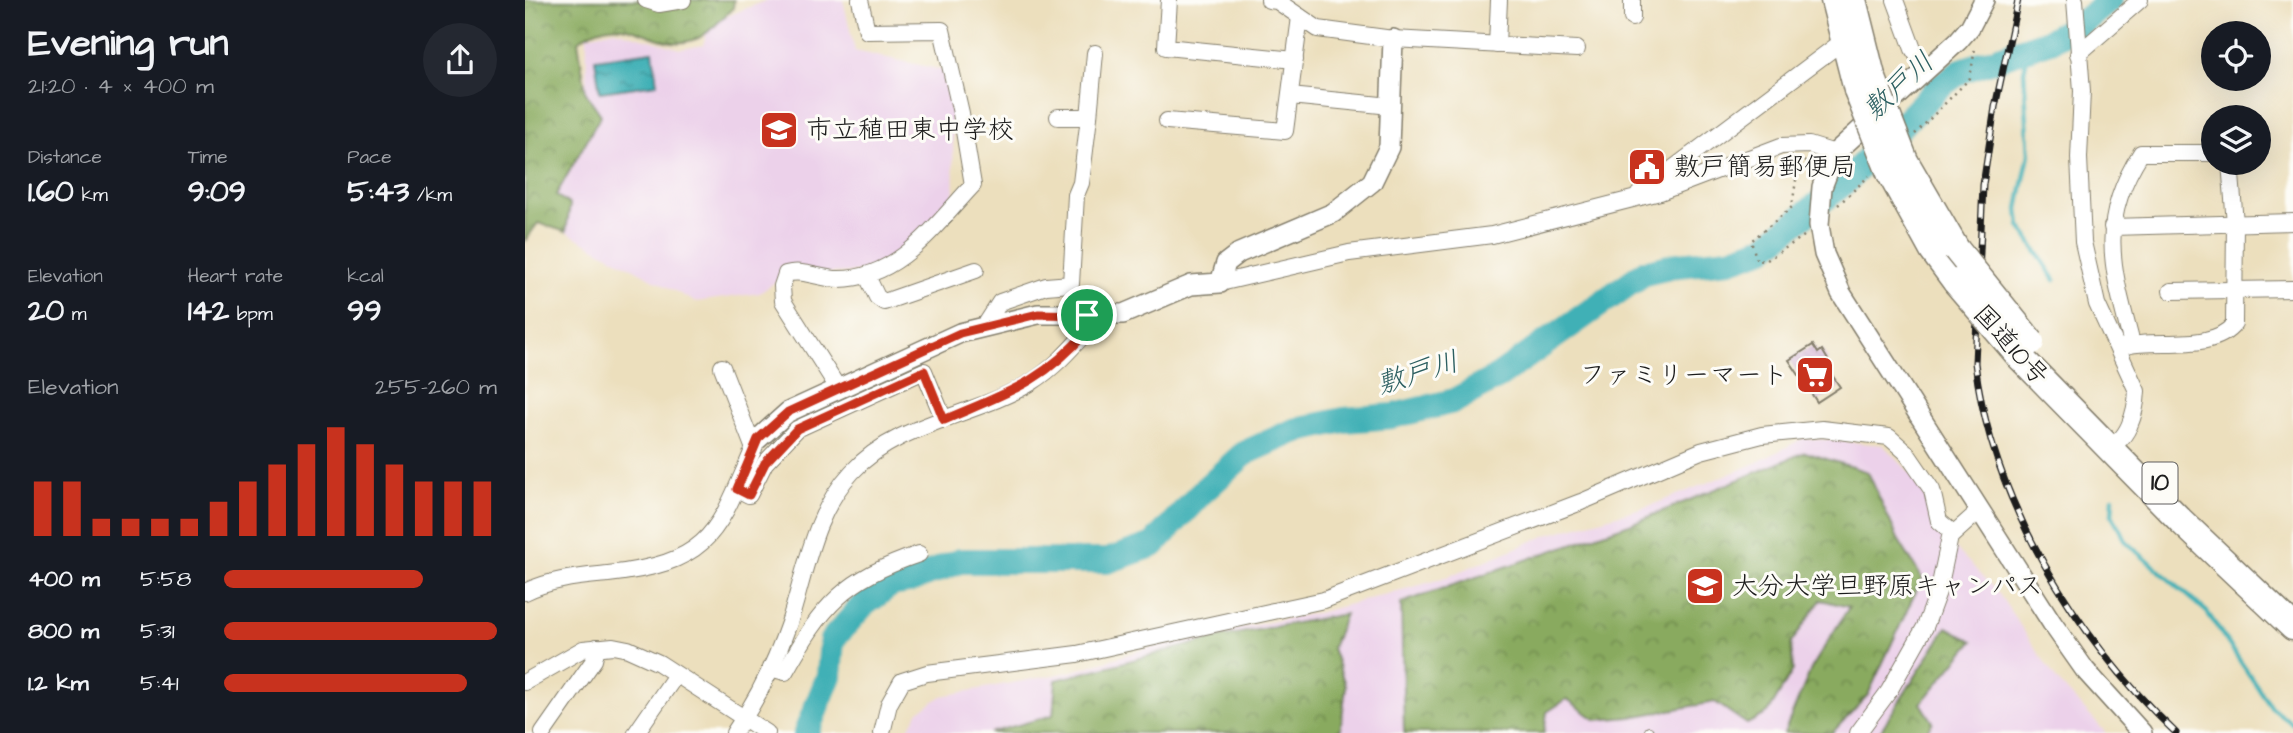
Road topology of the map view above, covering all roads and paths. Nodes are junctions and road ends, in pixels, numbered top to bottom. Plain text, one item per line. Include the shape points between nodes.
1 (646, 0) edge
2 (683, 0) edge
3 (860, 0) edge
4 (1169, 0) edge
5 (1269, 0) edge
6 (1277, 0) edge
7 (1294, 0) edge
8 (1499, 0) edge
9 (1632, 0) edge
10 (1834, 0) edge
11 (1853, 0) edge
12 (1895, 0) edge
13 (1984, 0) edge
14 (2140, 0) edge
15 (2075, 3) edge
16 (1632, 18) dead end
17 (1304, 20) junction
18 (1393, 39) junction
19 (1843, 41) junction
20 (1976, 44) dead end
21 (1496, 45) junction
22 (1577, 49) dead end
23 (2078, 49) junction
24 (1094, 53) dead end
25 (1295, 60) junction
26 (1926, 69) junction
27 (1970, 78) dead end
28 (1865, 83) junction
29 (1290, 96) junction
30 (1391, 106) junction
31 (1058, 117) dead end
32 (1089, 117) junction
33 (1167, 121) dead end
34 (1812, 146) junction
35 (1835, 153) junction
36 (2201, 153) edge
37 (1898, 167) junction
38 (2231, 175) edge
39 (1629, 201) junction
40 (2293, 222) edge
41 (2235, 223) junction
42 (2112, 227) junction
43 (1800, 240) dead end
44 (976, 270) dead end
45 (867, 276) junction
46 (1220, 283) junction
47 (2293, 289) edge
48 (2235, 290) junction
49 (2171, 291) dead end
50 (1087, 315) junction
51 (985, 327) junction
52 (2126, 346) junction
53 (2025, 349) junction
54 (722, 366) dead end
55 (838, 388) junction
56 (944, 420) junction
57 (2114, 443) junction
58 (756, 444) junction
59 (737, 489) junction
60 (1979, 511) junction
61 (1953, 533) junction
62 (919, 554) dead end
63 (525, 592) edge
64 (2292, 626) edge
65 (597, 647) junction
66 (770, 668) junction
67 (676, 675) junction
68 (525, 682) edge
69 (744, 718) junction
70 (543, 733) edge
71 (636, 733) edge
72 (734, 733) edge
73 (767, 733) edge
74 (882, 733) edge
75 (1858, 733) edge
76 (2142, 733) edge

1 - 2 street via 659,4
3 - 45 street via 867,31 942,30 973,185 923,241
4 - 25 street via 1166,47
5 - 6 street
6 - 17 street
7 - 17 street via 1307,13
8 - 21 street
9 - 16 street
10 - 19 highway, 国道10号 / 10
11 - 28 highway, 国道10号 / 10
12 - 26 street via 1913,49
13 - 26 street via 1970,27
14 - 23 street
15 - 23 street
17 - 18 street via 1318,29
17 - 25 street
18 - 21 street
18 - 30 street
19 - 28 highway, 国道10号 / 10
19 - 39 street
20 - 27 path
21 - 22 street
23 - 52 street via 2083,242 2097,304
24 - 32 street
25 - 29 street
26 - 35 street
28 - 37 highway, 国道10号 / 10, bridge
29 - 30 street
29 - 33 street via 1285,131
30 - 46 street via 1389,147 1372,183 1333,214 1239,253 1226,263
31 - 32 street
32 - 51 street via 1076,195 1070,284 1047,286 1000,302
34 - 35 street
34 - 39 street via 1767,149
34 - 43 path via 1796,180 1792,207 1751,241 1756,258 1767,260
35 - 60 street via 1822,187 1823,254 1841,293
36 - 42 street via 2141,153 2126,176
37 - 53 highway, 国道10号 / 10, bridge
37 - 53 highway, 国道10号 / 10, bridge via 1926,240 1956,282
38 - 41 street
39 - 46 street via 1477,238 1349,253
40 - 41 street
41 - 42 street
41 - 48 street
42 - 52 street via 2112,271
44 - 45 street via 884,302
45 - 55 street via 838,279 798,271 786,274 782,286 783,301
46 - 50 street via 1191,285 1123,314
47 - 48 street
48 - 49 street
48 - 52 street via 2235,317 2224,333 2179,344
50 - 51 street via 1038,314
50 - 56 street via 1087,331 1055,366 1031,382
51 - 55 street via 960,333
52 - 57 street via 2137,391
53 - 57 highway, 国道10号 / 10
54 - 58 street
55 - 58 street via 788,412
56 - 59 street via 924,371 797,429 765,463 749,495
56 - 66 street via 874,453 831,497
57 - 64 highway, 国道10号 / 10
58 - 59 street
59 - 63 street via 702,545 673,560 648,569 572,578
60 - 61 street
60 - 76 street via 2072,653
61 - 74 street via 1939,521 1931,490 1906,452 1889,437 1810,429 1747,438 1324,600 1077,654 927,673 902,681 889,704
61 - 75 street via 1925,627 1889,691
62 - 66 street via 858,579 811,625 785,672
65 - 67 street via 644,654
65 - 68 street via 566,657
65 - 70 street via 594,660
66 - 69 street
67 - 69 street
67 - 71 street
69 - 72 street
69 - 73 street

